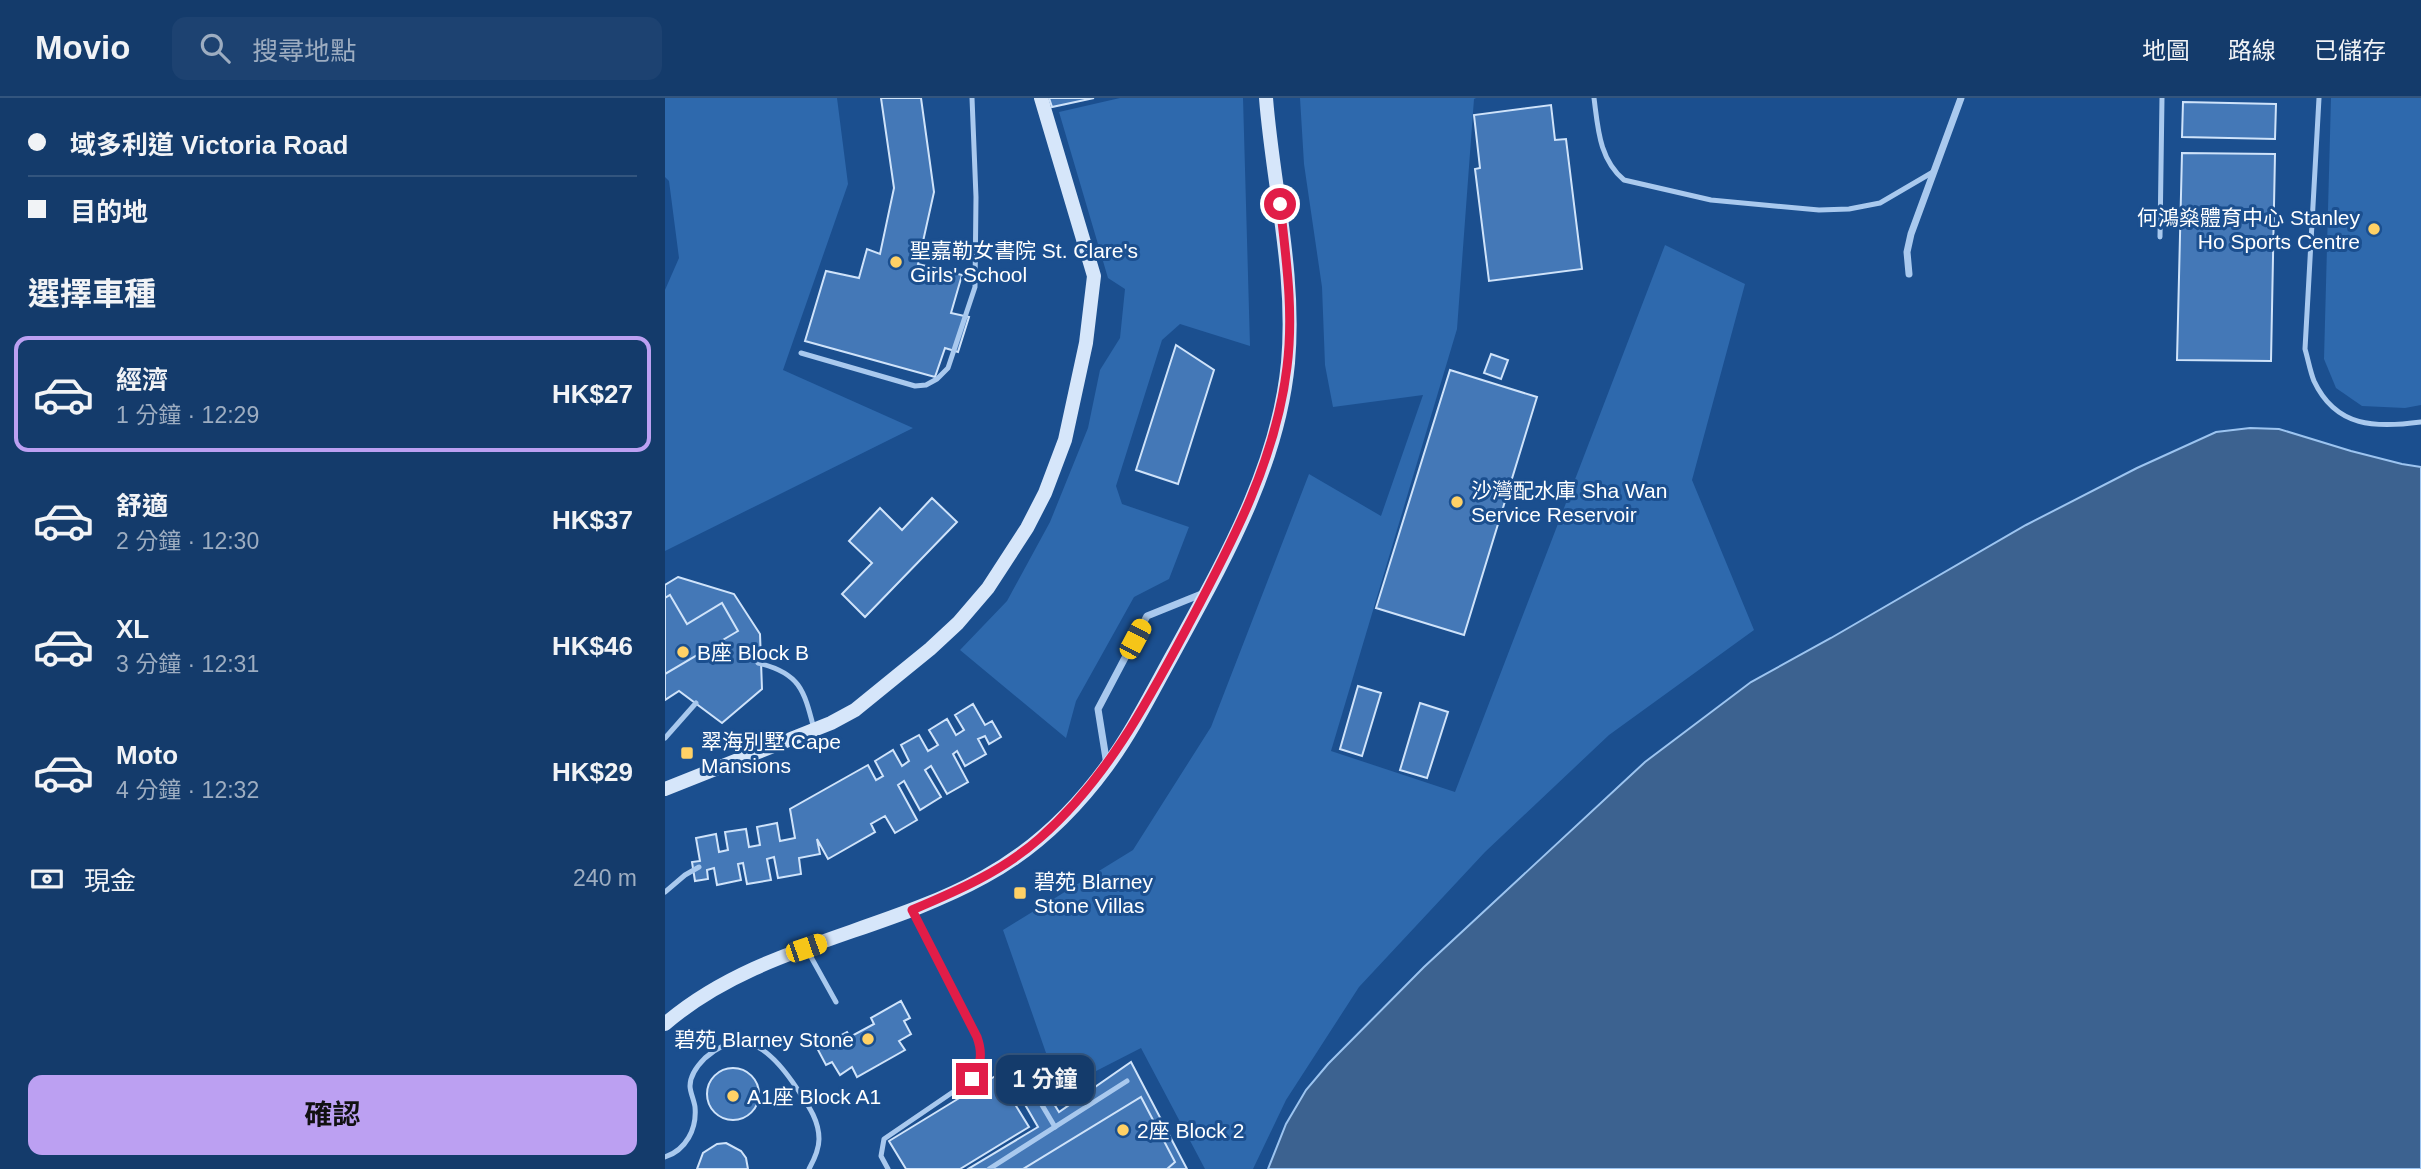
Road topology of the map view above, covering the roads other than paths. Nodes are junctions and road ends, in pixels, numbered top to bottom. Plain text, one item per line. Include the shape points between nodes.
1 (972, 98) edge
2 (1041, 98) edge
3 (1266, 98) edge
4 (1594, 98) edge
5 (1961, 98) edge
6 (2162, 98) edge
7 (2319, 98) edge
8 (1933, 172) junction
9 (2160, 237) dead end
10 (1909, 274) dead end
11 (801, 353) dead end
12 (2421, 422) edge
13 (1206, 592) junction
14 (758, 663) dead end
15 (696, 703) dead end
16 (814, 730) junction
17 (665, 738) edge
18 (1107, 765) junction
19 (665, 789) edge
20 (697, 867) dead end
21 (665, 892) edge
22 (912, 910) junction
23 (806, 948) junction
24 (836, 1002) dead end
25 (665, 1024) edge
26 (1027, 1078) dead end
27 (1127, 1081) dead end
28 (1055, 1127) junction
29 (665, 1157) edge
30 (809, 1169) edge
31 (888, 1169) edge
32 (989, 1169) edge

1 - 11 lane via 975,287 948,368 937,379 915,386
2 - 16 main road via 1094,276 1086,343 1065,440 1027,528 988,588 958,623 855,710
3 - 13 main road via 1290,289 1287,367 1259,481
4 - 8 lane via 1601,146 1613,171 1623,180 1711,200 1849,209 1880,204
5 - 8 street
6 - 9 lane
7 - 12 lane via 2305,349 2315,381 2334,410 2365,425
8 - 10 street via 1911,234
13 - 18 main road
13 - 18 street via 1147,616 1098,709
14 - 16 lane via 777,668 803,689
15 - 17 lane
16 - 19 main road
18 - 22 main road via 1072,807 1011,860
20 - 21 lane
22 - 23 main road
22 - 31 lane via 977,1037 982,1058 972,1079 884,1139 881,1156
23 - 24 lane
23 - 25 main road via 704,994
26 - 28 lane
27 - 28 lane
28 - 32 lane
29 - 30 lane via 682,1149 695,1122 690,1086 695,1069 719,1048 740,1042 771,1054 813,1113 819,1142

